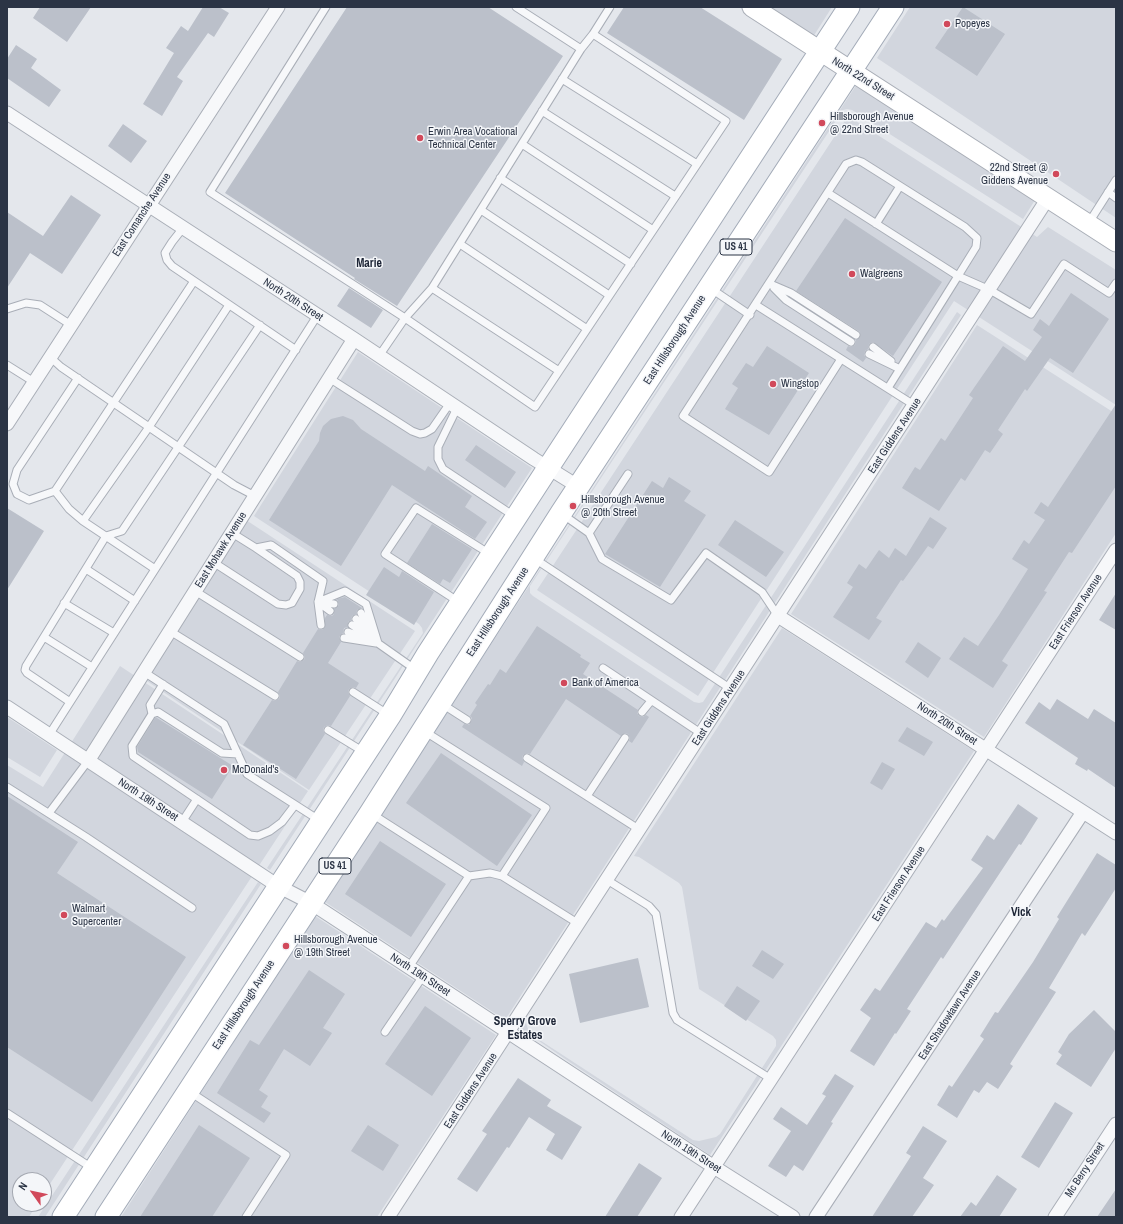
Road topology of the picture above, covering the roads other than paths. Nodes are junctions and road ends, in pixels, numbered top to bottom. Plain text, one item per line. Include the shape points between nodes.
1 (278, 7) edge
2 (326, 7) edge
3 (516, 7) edge
4 (610, 7) edge
5 (893, 7) edge
6 (844, 11) edge
7 (762, 12) edge
8 (593, 34) junction
9 (580, 49) junction
10 (820, 52) junction
11 (852, 70) junction
12 (562, 79) junction
13 (542, 111) junction
14 (7, 113) edge
15 (522, 144) junction
16 (697, 164) junction
17 (500, 178) junction
18 (1116, 180) edge
19 (900, 186) junction
20 (1108, 192) junction
21 (828, 193) junction
22 (676, 196) junction
23 (1048, 198) junction
24 (1116, 198) edge
25 (148, 206) junction
26 (481, 210) junction
27 (876, 224) junction
28 (1088, 224) junction
29 (183, 228) junction
30 (653, 230) junction
31 (1116, 242) edge
32 (460, 244) junction
33 (631, 264) junction
34 (958, 276) junction
35 (194, 281) junction
36 (1116, 283) edge
37 (770, 284) junction
38 (432, 288) junction
39 (709, 288) junction
40 (990, 290) junction
41 (610, 295) junction
42 (229, 305) junction
43 (756, 305) junction
44 (7, 309) edge
45 (750, 315) junction
46 (318, 316) junction
47 (405, 318) junction
48 (71, 325) junction
49 (260, 326) junction
50 (587, 329) junction
51 (856, 335) dead end
52 (354, 339) junction
53 (851, 342) dead end
54 (873, 347) dead end
55 (296, 350) junction
56 (869, 354) dead end
57 (379, 356) junction
58 (50, 357) junction
59 (841, 358) junction
60 (7, 365) edge
61 (900, 369) junction
62 (559, 371) junction
63 (78, 378) junction
64 (330, 378) junction
65 (34, 382) junction
66 (888, 388) junction
67 (114, 403) junction
68 (453, 405) junction
69 (914, 405) junction
70 (7, 424) edge
71 (149, 427) junction
72 (179, 447) junction
73 (548, 468) junction
74 (217, 473) junction
75 (628, 474) dead end
76 (579, 487) junction
77 (55, 491) junction
78 (255, 496) junction
79 (562, 513) junction
80 (516, 517) junction
81 (84, 521) junction
82 (232, 533) junction
83 (589, 533) junction
84 (106, 536) junction
85 (256, 548) junction
86 (1116, 550) edge
87 (492, 555) junction
88 (533, 558) junction
89 (213, 562) junction
90 (86, 569) junction
91 (155, 569) junction
92 (195, 591) junction
93 (135, 601) junction
94 (318, 602) junction
95 (64, 603) junction
96 (461, 603) junction
97 (360, 613) dead end
98 (778, 616) junction
99 (326, 617) dead end
100 (321, 625) dead end
101 (170, 631) junction
102 (114, 633) junction
103 (44, 637) junction
104 (378, 643) junction
105 (300, 657) dead end
106 (92, 667) junction
107 (603, 668) dead end
108 (418, 671) junction
109 (144, 672) junction
110 (163, 684) junction
111 (731, 689) junction
112 (353, 692) dead end
113 (275, 696) dead end
114 (651, 701) junction
115 (70, 702) junction
116 (440, 702) junction
117 (7, 707) edge
118 (642, 712) dead end
119 (152, 714) junction
120 (390, 716) junction
121 (467, 720) dead end
122 (328, 730) dead end
123 (422, 730) junction
124 (702, 734) junction
125 (49, 735) junction
126 (625, 738) dead end
127 (987, 750) junction
128 (366, 753) junction
129 (238, 754) junction
130 (527, 758) dead end
131 (88, 761) junction
132 (7, 787) edge
133 (587, 796) junction
134 (197, 799) junction
135 (295, 805) junction
136 (1083, 812) junction
137 (49, 813) junction
138 (370, 813) junction
139 (321, 821) junction
140 (182, 822) junction
141 (640, 830) junction
142 (1116, 833) edge
143 (469, 876) junction
144 (502, 876) junction
145 (607, 880) junction
146 (278, 886) junction
147 (311, 903) junction
148 (192, 908) dead end
149 (579, 924) junction
150 (409, 967) junction
151 (423, 976) junction
152 (385, 1032) dead end
153 (508, 1033) junction
154 (771, 1079) junction
155 (188, 1091) junction
156 (7, 1113) edge
157 (1116, 1124) edge
158 (714, 1167) junction
159 (94, 1169) junction
160 (63, 1217) edge
161 (106, 1217) edge
162 (247, 1217) edge
163 (388, 1217) edge
164 (681, 1217) edge
165 (793, 1217) edge
166 (816, 1217) edge
167 (1055, 1217) edge

1 - 25 street, East Comanche Avenue
2 - 47 lane via 210,192
3 - 9 lane
4 - 8 lane
5 - 11 main road, East Hillsborough Avenue / US 41
6 - 10 main road
7 - 10 main road, North 22nd Street
8 - 9 lane
8 - 16 lane via 726,121
9 - 12 lane
10 - 11 main road, North 22nd Street
10 - 73 main road
11 - 23 main road, North 22nd Street
11 - 39 main road, East Hillsborough Avenue / US 41
12 - 13 lane
12 - 16 lane
13 - 15 lane
13 - 22 lane
14 - 25 street, North 20th Street
15 - 17 lane
15 - 30 lane
16 - 22 lane
17 - 26 lane
17 - 33 lane
18 - 20 lane
19 - 21 lane via 856,160 846,164
19 - 27 lane
19 - 34 lane via 965,227 977,238 976,247
20 - 24 lane
20 - 28 lane
21 - 27 lane
21 - 37 lane
22 - 30 lane
23 - 28 main road, North 22nd Street
23 - 40 street, East Giddens Avenue
25 - 29 street, North 20th Street
25 - 48 street, East Comanche Avenue
26 - 32 lane
26 - 41 lane
27 - 34 lane
28 - 31 main road, North 22nd Street
29 - 35 lane via 165,253 166,260
29 - 46 street, North 20th Street
30 - 33 lane
32 - 38 lane
32 - 50 lane
33 - 41 lane
34 - 40 lane
34 - 61 lane
35 - 42 lane
35 - 67 lane
36 - 40 lane via 1108,293 1064,264 1031,314
37 - 43 lane
37 - 51 lane via 791,294
37 - 53 lane via 786,300
38 - 47 lane
38 - 62 lane
39 - 45 lane
39 - 76 main road, East Hillsborough Avenue / US 41
40 - 69 street, East Giddens Avenue
41 - 50 lane
42 - 49 lane
42 - 71 lane
43 - 45 lane
43 - 59 lane
44 - 48 lane via 26,303 40,305
45 - 59 lane via 683,416 769,472
46 - 52 street, North 20th Street
46 - 55 lane
47 - 57 lane
47 - 62 lane via 534,407
48 - 58 street, East Comanche Avenue
49 - 55 lane
49 - 72 lane
50 - 62 lane
52 - 57 street, North 20th Street
52 - 64 street, East Mohawk Avenue
54 - 61 lane
55 - 74 lane
56 - 61 lane
57 - 68 street, North 20th Street
58 - 63 lane
58 - 65 street, East Comanche Avenue
59 - 66 lane
60 - 65 lane
61 - 66 lane
63 - 67 lane
63 - 77 lane via 17,470 13,484 17,494 29,500
64 - 68 lane via 420,434 432,429
64 - 78 street, East Mohawk Avenue
65 - 70 street, East Comanche Avenue
66 - 69 lane
67 - 71 lane
67 - 77 lane
68 - 73 street, North 20th Street
68 - 80 lane via 438,447 438,459 443,470
69 - 98 street, East Giddens Avenue
71 - 72 lane
71 - 81 lane
72 - 74 lane
72 - 84 lane via 122,531
73 - 76 street, North 20th Street
73 - 80 main road
74 - 78 lane
74 - 91 lane
75 - 83 lane
76 - 79 main road, East Hillsborough Avenue / US 41
77 - 81 lane via 69,509
78 - 82 street, East Mohawk Avenue
79 - 83 lane
79 - 88 main road, East Hillsborough Avenue / US 41
80 - 87 main road
81 - 84 lane
82 - 85 lane
82 - 89 street, East Mohawk Avenue
83 - 98 lane via 602,559 671,600 706,553 762,592
84 - 90 lane
84 - 91 lane
85 - 89 lane via 297,576 300,589 292,603 278,604
85 - 94 lane via 270,546 323,581
86 - 127 street, East Frierson Avenue
87 - 96 main road
87 - 96 lane via 416,508 385,554
88 - 111 lane
88 - 116 main road, East Hillsborough Avenue / US 41
89 - 92 street, East Mohawk Avenue
90 - 93 lane
90 - 95 lane
91 - 93 lane
92 - 101 street, East Mohawk Avenue
92 - 105 lane
93 - 102 lane
94 - 94 lane via 334,604
94 - 99 lane
94 - 100 lane
94 - 104 lane via 345,591 366,604
95 - 102 lane
95 - 103 lane
96 - 108 main road
97 - 104 lane
98 - 111 street, East Giddens Avenue
98 - 127 street, North 20th Street
101 - 109 street, East Mohawk Avenue
101 - 113 lane
102 - 106 lane
103 - 106 lane
103 - 115 lane via 25,670
104 - 104 lane via 350,629
104 - 108 lane
106 - 115 lane
107 - 114 lane
108 - 120 main road
109 - 110 lane
109 - 131 street, East Mohawk Avenue
110 - 119 lane via 150,705
110 - 129 lane via 224,724
111 - 124 street, East Giddens Avenue
112 - 120 lane
114 - 118 lane
114 - 124 lane
115 - 125 lane
116 - 121 lane
116 - 123 main road, East Hillsborough Avenue / US 41
117 - 125 street, North 19th Street
119 - 129 lane via 158,712 222,753
119 - 134 lane via 132,746 133,756
120 - 128 main road
122 - 128 lane
123 - 138 main road, East Hillsborough Avenue / US 41
123 - 144 lane via 546,808
124 - 141 street, East Giddens Avenue
125 - 131 street, North 19th Street
126 - 133 lane
127 - 136 street, North 20th Street
127 - 154 street, East Frierson Avenue
128 - 139 main road
129 - 135 lane via 247,774
130 - 133 lane
131 - 137 lane
131 - 140 street, North 19th Street
132 - 137 lane
133 - 141 lane
134 - 135 lane via 250,835 258,836 282,822
134 - 140 lane
135 - 139 lane
136 - 142 street, North 20th Street
136 - 166 street, East Shadowlawn Avenue
137 - 148 lane
138 - 143 lane
138 - 147 main road, East Hillsborough Avenue / US 41
139 - 146 main road
140 - 146 street, North 19th Street
141 - 145 street, East Giddens Avenue
143 - 144 lane via 490,873
143 - 150 lane
144 - 149 lane
145 - 149 street, East Giddens Avenue
145 - 154 lane via 650,906 656,914 673,1013 677,1020
146 - 147 street, North 19th Street
146 - 159 main road
147 - 150 street, North 19th Street
147 - 155 main road, East Hillsborough Avenue / US 41
149 - 153 street, East Giddens Avenue
150 - 151 street, North 19th Street
151 - 152 lane
151 - 153 street, North 19th Street
153 - 158 street, North 19th Street
153 - 163 street, East Giddens Avenue
154 - 158 street, East Frierson Avenue
155 - 161 main road, East Hillsborough Avenue / US 41
155 - 162 lane via 286,1155
156 - 159 lane
157 - 167 street, Mc Berry Street
158 - 164 street, East Frierson Avenue
158 - 165 street, North 19th Street
159 - 160 main road

